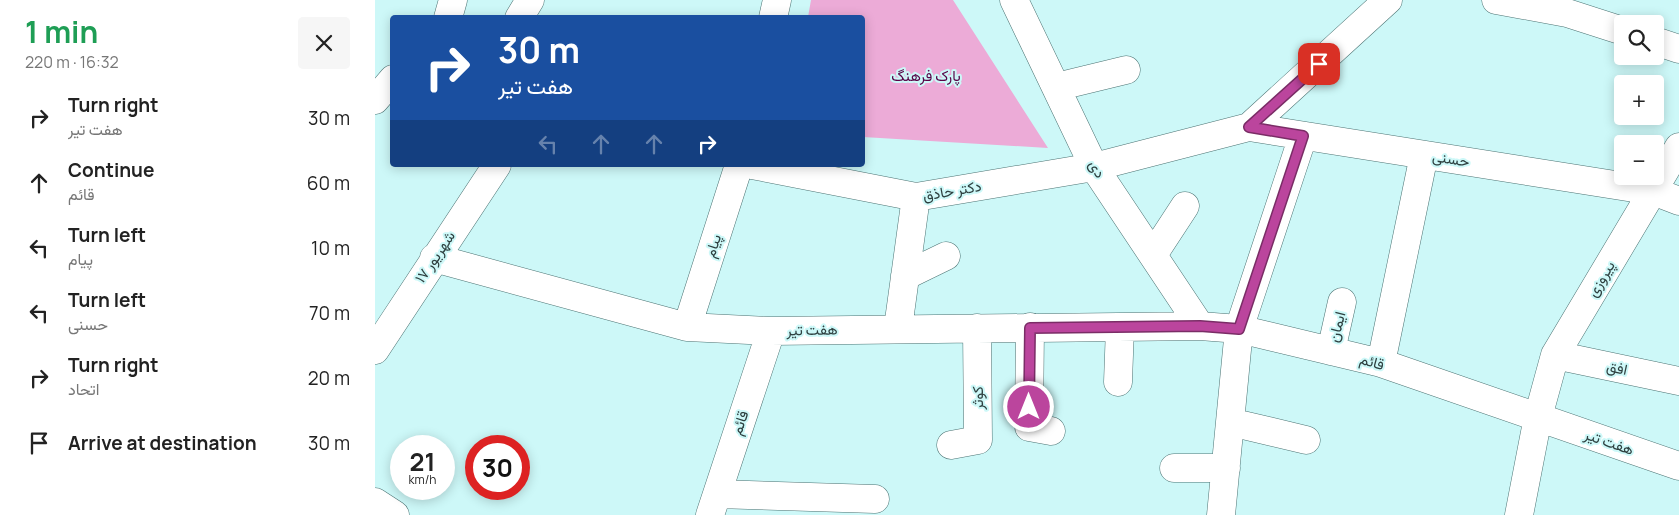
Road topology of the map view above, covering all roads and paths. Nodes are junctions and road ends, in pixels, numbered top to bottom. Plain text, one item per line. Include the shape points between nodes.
1 (453, 0) edge
2 (530, 0) edge
3 (777, 0) edge
4 (1014, 0) edge
5 (1388, 0) edge
6 (1496, 0) edge
7 (449, 15) edge
8 (521, 15) edge
9 (774, 15) edge
10 (1614, 28) edge
11 (1664, 44) edge
12 (1679, 49) edge
13 (375, 68) edge
14 (1126, 70) dead end
15 (390, 76) edge
16 (390, 81) edge
17 (1056, 87) junction
18 (375, 100) edge
19 (1249, 127) junction
20 (1303, 136) junction
21 (1679, 147) edge
22 (1424, 155) junction
23 (496, 167) edge
24 (738, 167) edge
25 (761, 167) edge
26 (1094, 167) junction
27 (1653, 191) junction
28 (916, 197) junction
29 (1679, 201) edge
30 (1185, 206) dead end
31 (1153, 254) junction
32 (946, 256) dead end
33 (434, 258) junction
34 (905, 276) junction
35 (1342, 302) dead end
36 (1200, 326) junction
37 (687, 327) junction
38 (1120, 327) junction
39 (898, 328) junction
40 (977, 328) junction
41 (1030, 328) junction
42 (1239, 329) junction
43 (771, 331) junction
44 (375, 350) edge
45 (1331, 351) junction
46 (1555, 355) junction
47 (1381, 363) junction
48 (1679, 381) edge
49 (1118, 382) dead end
50 (1538, 418) junction
51 (1230, 422) junction
52 (1051, 431) dead end
53 (1306, 440) dead end
54 (951, 445) dead end
55 (1679, 466) edge
56 (1173, 468) dead end
57 (1226, 468) junction
58 (875, 499) dead end
59 (375, 502) edge
60 (713, 504) edge
61 (395, 515) edge
62 (1221, 515) edge
63 (1519, 515) edge

1 - 7 street
2 - 8 street
3 - 9 street
4 - 17 street, دی
5 - 19 street
6 - 10 street via 1567,13
11 - 12 street
13 - 15 street
14 - 17 street
16 - 18 street
17 - 26 street, دی
19 - 20 street, حسنی
19 - 26 street, دکتر حاذق
20 - 22 street, حسنی
20 - 42 street
21 - 27 street, پیروزی
22 - 27 street, حسنی
22 - 47 street
23 - 33 street, ۱۷ شهریور
24 - 37 street, پیام
25 - 28 street, دکتر حاذق
26 - 28 street, دکتر حاذق
26 - 31 street, دی
27 - 29 street, حسنی
27 - 46 street, پیروزی
28 - 34 street
30 - 31 street
31 - 36 street, دی
32 - 34 street
33 - 37 street, هفت تیر
33 - 44 street, ۱۷ شهریور
34 - 39 street
35 - 45 street, ایمان
36 - 38 street, هفت تیر
36 - 42 street, قائم
37 - 43 street, هفت تیر
38 - 41 street, هفت تیر
38 - 49 street
39 - 40 street, هفت تیر
39 - 43 street, هفت تیر
40 - 41 street, هفت تیر
40 - 54 street, کوثر via 978,440
41 - 52 street via 1029,427
42 - 45 street, قائم
42 - 51 street
43 - 60 street, قائم
45 - 47 street, قائم
46 - 48 street, افق
46 - 50 street, پیروزی
47 - 50 street, قائم
50 - 55 street, هفت تیر
50 - 63 street, پیروزی
51 - 53 street
51 - 57 street
56 - 57 street
57 - 62 street
58 - 60 street
59 - 61 street

